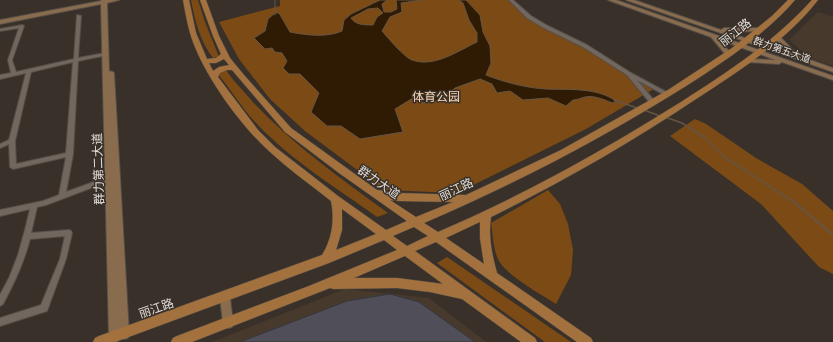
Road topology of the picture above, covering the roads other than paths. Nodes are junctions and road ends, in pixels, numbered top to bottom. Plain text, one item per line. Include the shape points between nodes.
1 (186, 0) edge
2 (204, 0) edge
3 (511, 0) edge
4 (612, 0) edge
5 (629, 0) edge
6 (792, 0) edge
7 (815, 0) edge
8 (107, 1) edge
9 (79, 16) dead end
10 (0, 18) edge
11 (0, 22) edge
12 (759, 29) junction
13 (0, 30) edge
14 (719, 31) junction
15 (713, 36) junction
16 (777, 37) junction
17 (747, 40) junction
18 (740, 46) junction
19 (767, 47) junction
20 (760, 52) junction
21 (105, 54) junction
22 (225, 54) junction
23 (728, 54) junction
24 (798, 58) junction
25 (76, 60) junction
26 (204, 60) junction
27 (748, 61) junction
28 (787, 62) junction
29 (235, 68) junction
30 (29, 70) junction
31 (833, 70) edge
32 (14, 74) junction
33 (629, 74) junction
34 (0, 77) edge
35 (214, 78) junction
36 (833, 78) edge
37 (667, 94) junction
38 (653, 103) junction
39 (12, 141) junction
40 (0, 146) edge
41 (70, 154) junction
42 (110, 178) junction
43 (374, 194) junction
44 (62, 196) junction
45 (335, 198) junction
46 (468, 198) junction
47 (34, 205) junction
48 (0, 213) edge
49 (486, 214) junction
50 (415, 222) junction
51 (386, 235) junction
52 (28, 236) junction
53 (437, 238) junction
54 (407, 251) junction
55 (324, 260) junction
56 (492, 277) junction
57 (323, 285) junction
58 (469, 296) junction
59 (225, 298) junction
60 (0, 302) edge
61 (0, 322) edge
62 (228, 323) junction
63 (119, 335) junction
64 (99, 342) edge
65 (177, 342) edge
66 (531, 342) edge
67 (587, 342) edge

1 - 26 main road via 193,33
2 - 22 main road, 群力大道 via 209,20
3 - 33 street via 529,17 546,28 586,46
4 - 15 main road, 群力第五大道
5 - 14 main road, 群力第五大道
6 - 12 main road, 丽江路
7 - 16 main road
8 - 10 main road
8 - 11 main road
8 - 21 main road, 群力第二大道
8 - 63 main road, 群力第二大道
9 - 25 street
12 - 14 main road
12 - 17 main road, 丽江路
13 - 32 street via 22,26 10,60
14 - 17 main road, 群力第五大道
15 - 18 main road, 群力第五大道
15 - 23 main road
16 - 19 main road
16 - 24 main road
17 - 18 main road, 丽江路
17 - 19 main road, 群力第五大道
18 - 20 main road, 群力第五大道
18 - 23 main road, 丽江路
19 - 20 main road
19 - 24 main road, 群力第五大道
20 - 27 main road
20 - 28 main road, 群力第五大道
21 - 25 street
21 - 42 main road, 群力第二大道
22 - 26 main road via 218,60
22 - 29 main road, 群力大道
23 - 37 main road, 丽江路
24 - 31 main road, 群力第五大道
25 - 30 street
25 - 41 street
26 - 35 main road
27 - 28 main road
27 - 49 main road via 670,114 588,162
28 - 36 main road, 群力第五大道
29 - 35 main road via 219,70
29 - 43 main road, 群力大道 via 288,130
30 - 32 street
30 - 39 street
32 - 34 street
33 - 37 street
33 - 38 street
35 - 45 main road via 255,132 272,149
37 - 38 main road, 丽江路
38 - 46 main road, 丽江路 via 571,150
39 - 40 street
39 - 41 street via 14,167
41 - 44 street
42 - 44 street
42 - 63 main road, 群力第二大道
43 - 46 main road
43 - 50 main road, 群力大道
44 - 47 street
45 - 51 main road
45 - 55 main road via 338,208 335,236 333,247
46 - 50 main road, 丽江路
47 - 48 street
47 - 52 street
49 - 53 main road
49 - 56 main road via 486,249
50 - 51 main road, 丽江路
50 - 53 main road, 群力大道
51 - 54 main road
51 - 55 main road, 丽江路
52 - 60 street via 10,286
52 - 61 street via 69,233 63,259 44,308
53 - 54 main road
53 - 56 main road, 群力大道
54 - 57 main road
54 - 58 main road
55 - 59 main road, 丽江路
56 - 67 main road, 群力大道
57 - 58 main road via 366,282 424,285
57 - 62 main road
58 - 66 main road
59 - 62 main road
59 - 63 main road, 丽江路
62 - 65 main road
63 - 64 main road, 丽江路

